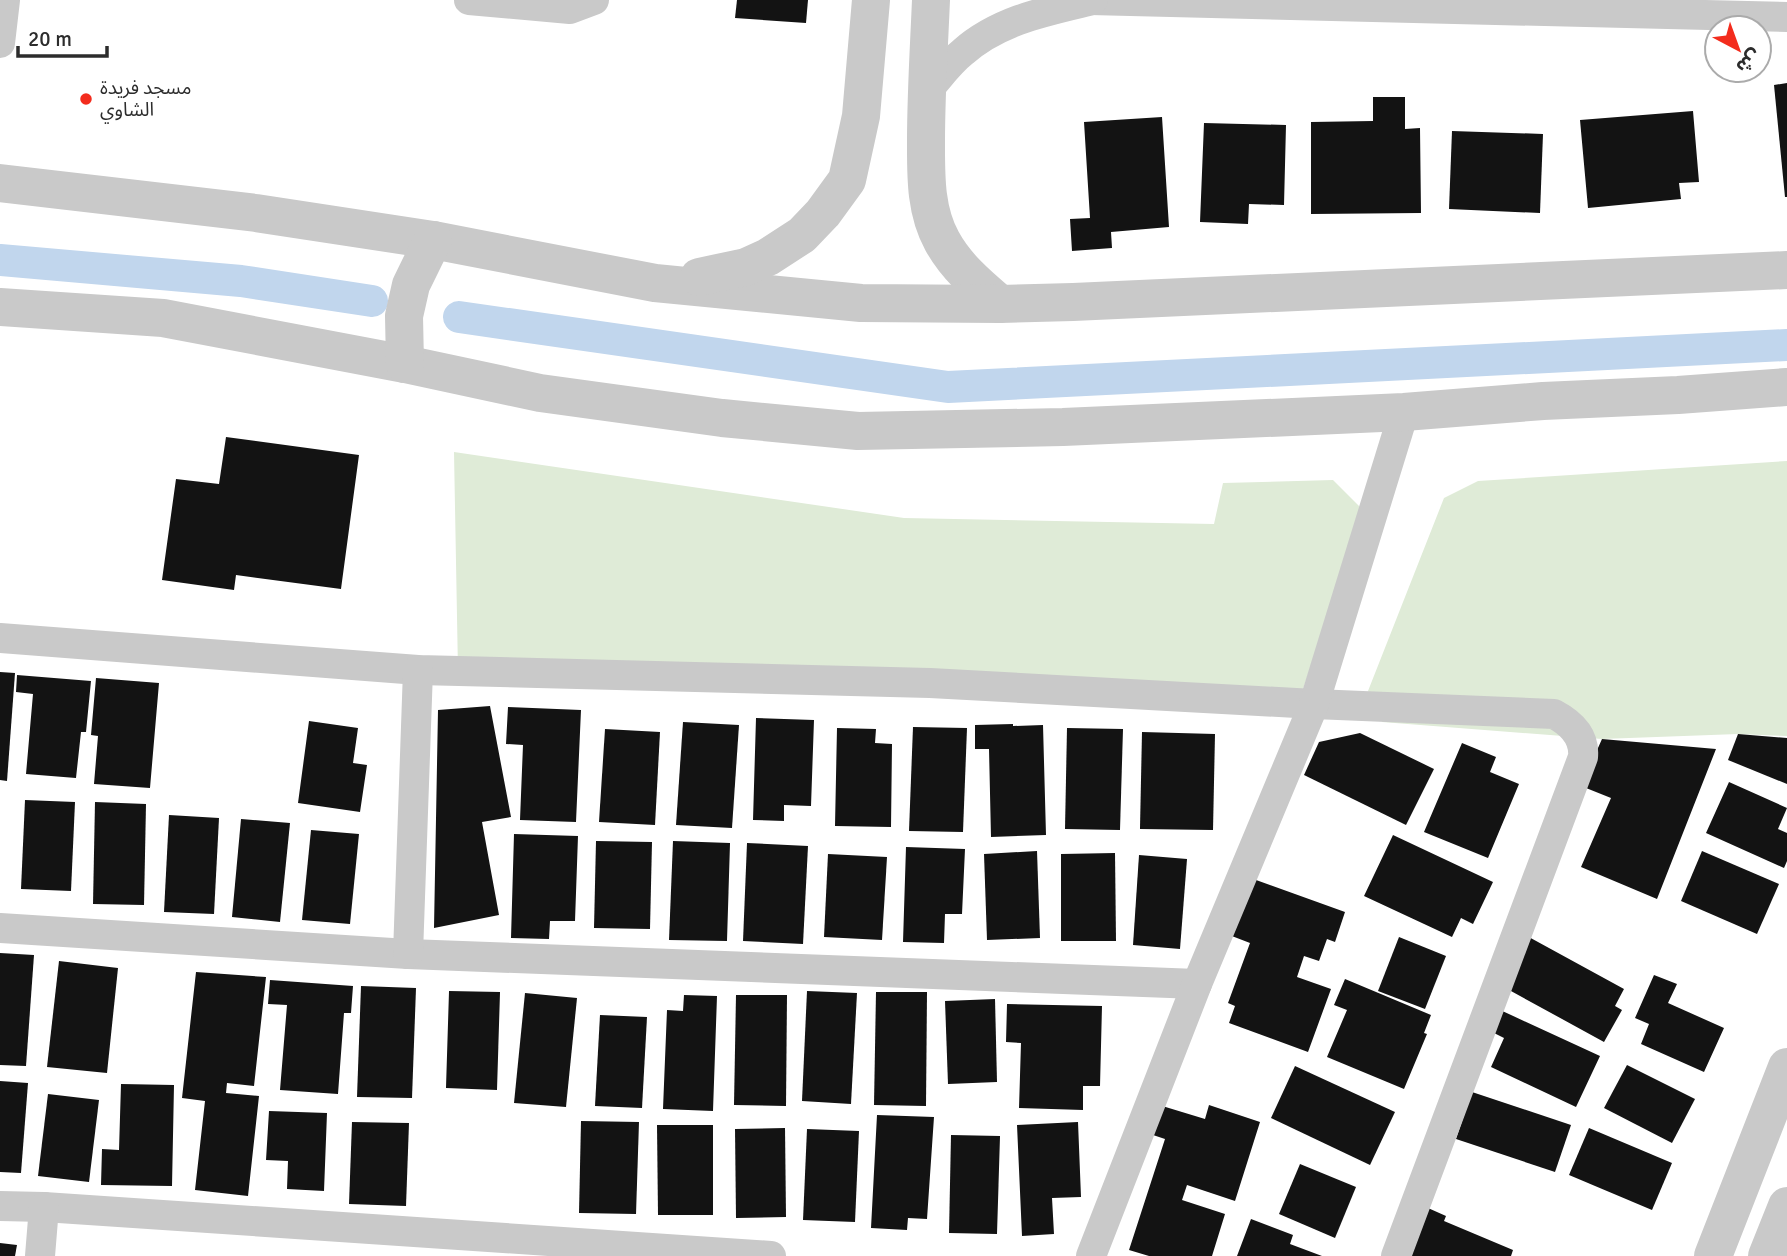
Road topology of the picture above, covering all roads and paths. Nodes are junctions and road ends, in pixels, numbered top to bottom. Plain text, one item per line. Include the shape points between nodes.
1 (5, 0) edge
2 (469, 0) edge
3 (594, 0) edge
4 (871, 0) edge
5 (931, 0) edge
6 (1091, 0) edge
7 (1191, 1) edge
8 (1787, 17) edge
9 (0, 43) edge
10 (926, 92) junction
11 (0, 183) edge
12 (433, 240) junction
13 (1787, 270) edge
14 (655, 283) junction
15 (1000, 304) junction
16 (0, 307) edge
17 (405, 364) junction
18 (1787, 387) edge
19 (1404, 412) junction
20 (0, 638) edge
21 (418, 670) junction
22 (1314, 704) junction
23 (0, 928) edge
24 (408, 954) junction
25 (1197, 984) junction
26 (1787, 1068) edge
27 (0, 1206) edge
28 (1787, 1206) edge
29 (44, 1207) junction
30 (40, 1256) edge
31 (771, 1256) edge
32 (1091, 1256) edge
33 (1396, 1256) edge
34 (1713, 1256) edge
35 (1766, 1256) edge

1 - 9 street
2 - 3 street via 570,9
4 - 14 street via 853,155 847,180 823,213 803,235 747,267
5 - 10 street
6 - 7 street
6 - 10 street via 1033,14 992,31 963,52
7 - 8 street
10 - 15 street via 927,189 933,219 941,240 960,266
11 - 12 street via 256,213
12 - 14 street
12 - 17 street via 411,285 404,316
13 - 15 street
14 - 15 street via 861,303
16 - 17 street via 163,318
17 - 19 street via 540,393 858,431
18 - 19 street
19 - 22 street
20 - 21 street
21 - 22 street via 930,683
21 - 24 street
22 - 25 street
22 - 33 street via 1554,715 1568,721 1584,747
23 - 24 street
24 - 25 street
25 - 32 street
26 - 34 street
27 - 29 street
28 - 35 street
29 - 30 street
29 - 31 street

